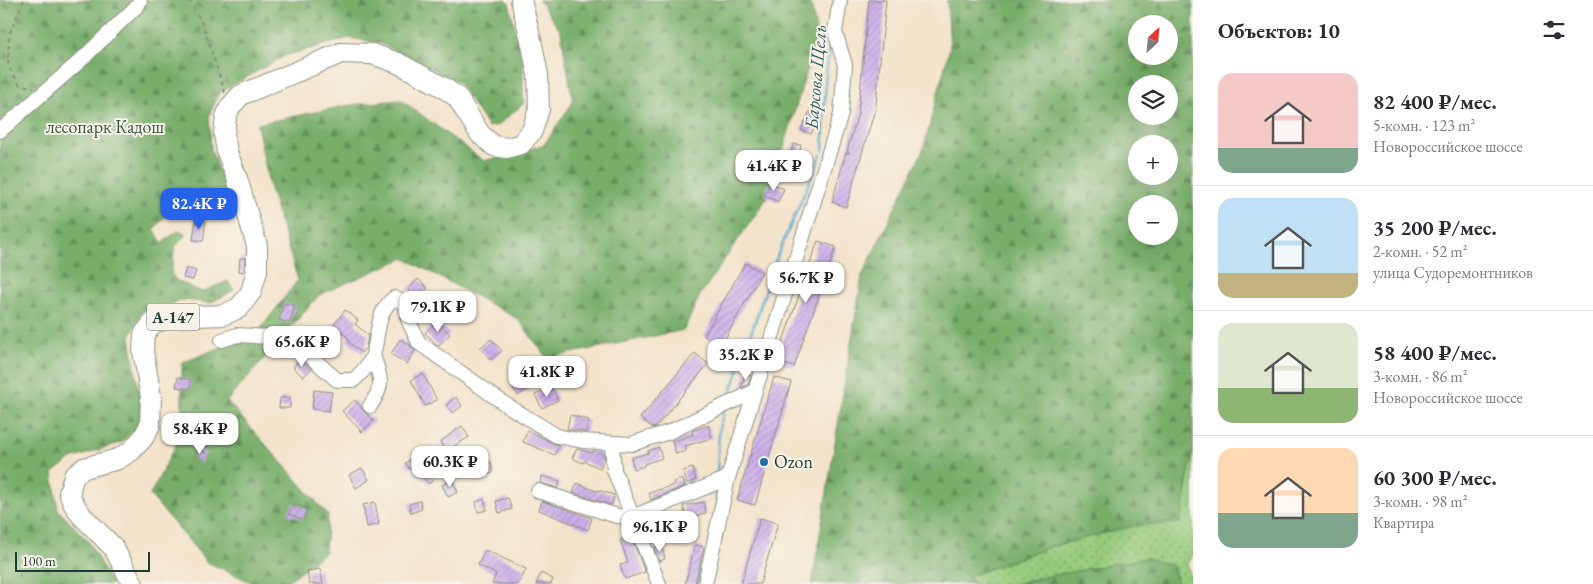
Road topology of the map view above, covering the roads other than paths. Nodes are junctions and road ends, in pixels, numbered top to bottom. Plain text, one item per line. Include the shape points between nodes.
1 (140, 0) edge
2 (521, 0) edge
3 (840, 0) edge
4 (0, 131) edge
5 (222, 340) dead end
6 (373, 355) junction
7 (754, 392) junction
8 (370, 406) dead end
9 (612, 444) junction
10 (728, 478) junction
11 (538, 491) dead end
12 (632, 517) junction
13 (133, 584) edge
14 (659, 584) edge
15 (705, 584) edge

1 - 4 street via 49,89
2 - 13 highway, А-147 via 538,75 539,109 532,131 521,144 507,148 494,146 480,134 457,97 398,62 372,54 341,53 241,95 230,107 224,134 227,152 257,246 257,271 251,292 239,308 223,314 172,317 153,323 144,334 143,351 151,397 150,425 143,438 118,460 84,468 74,476 69,493 82,516 113,547
3 - 7 street via 835,32 845,65 841,114
5 - 6 street via 237,335 294,342 337,380 354,380
6 - 8 street via 381,379 378,394
6 - 9 street via 377,328 386,304 394,298 404,302 419,343 505,404 557,436
7 - 9 street via 669,432 631,444
7 - 10 street
9 - 12 street via 614,470
10 - 12 street
10 - 15 street
11 - 12 street via 617,516
12 - 14 street

